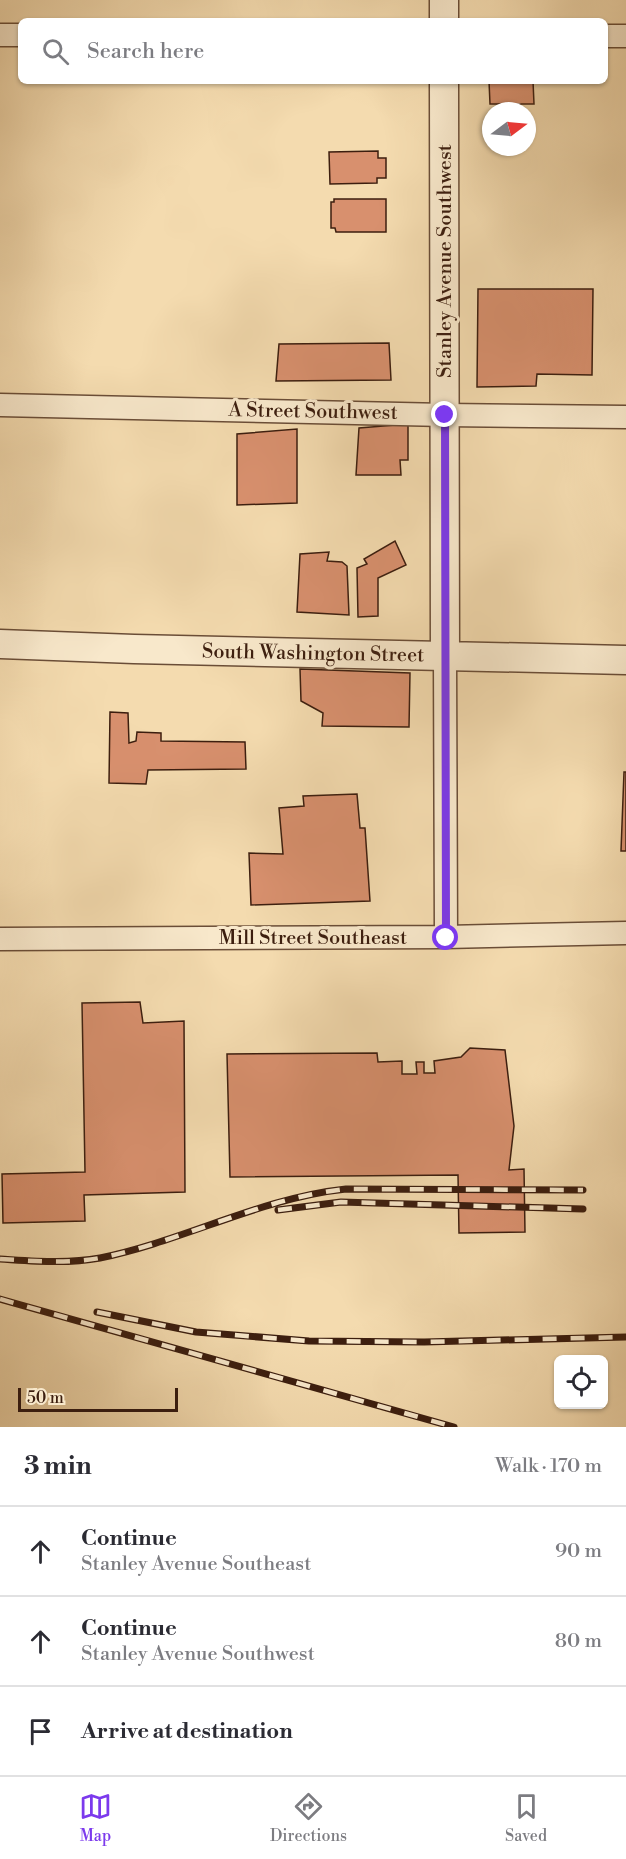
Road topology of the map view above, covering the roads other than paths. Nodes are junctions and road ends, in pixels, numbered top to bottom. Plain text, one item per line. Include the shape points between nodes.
1 (444, 0) edge
2 (444, 18) edge
3 (0, 35) edge
4 (18, 35) edge
5 (608, 36) edge
6 (626, 36) edge
7 (444, 84) edge
8 (0, 405) edge
9 (445, 415) junction
10 (626, 417) edge
11 (0, 644) edge
12 (445, 657) junction
13 (626, 660) edge
14 (626, 933) edge
15 (446, 938) junction
16 (0, 939) edge

1 - 2 street
3 - 4 street
5 - 6 street
7 - 9 street, Stanley Avenue Southwest
8 - 9 street, A Street Southwest
9 - 10 street, A Street Southwest
9 - 12 street, Stanley Avenue Southwest
11 - 12 street, South Washington Street
12 - 13 street, South Washington Street
12 - 15 street
14 - 15 street, Mill Street Southeast
15 - 16 street, Mill Street Southeast

